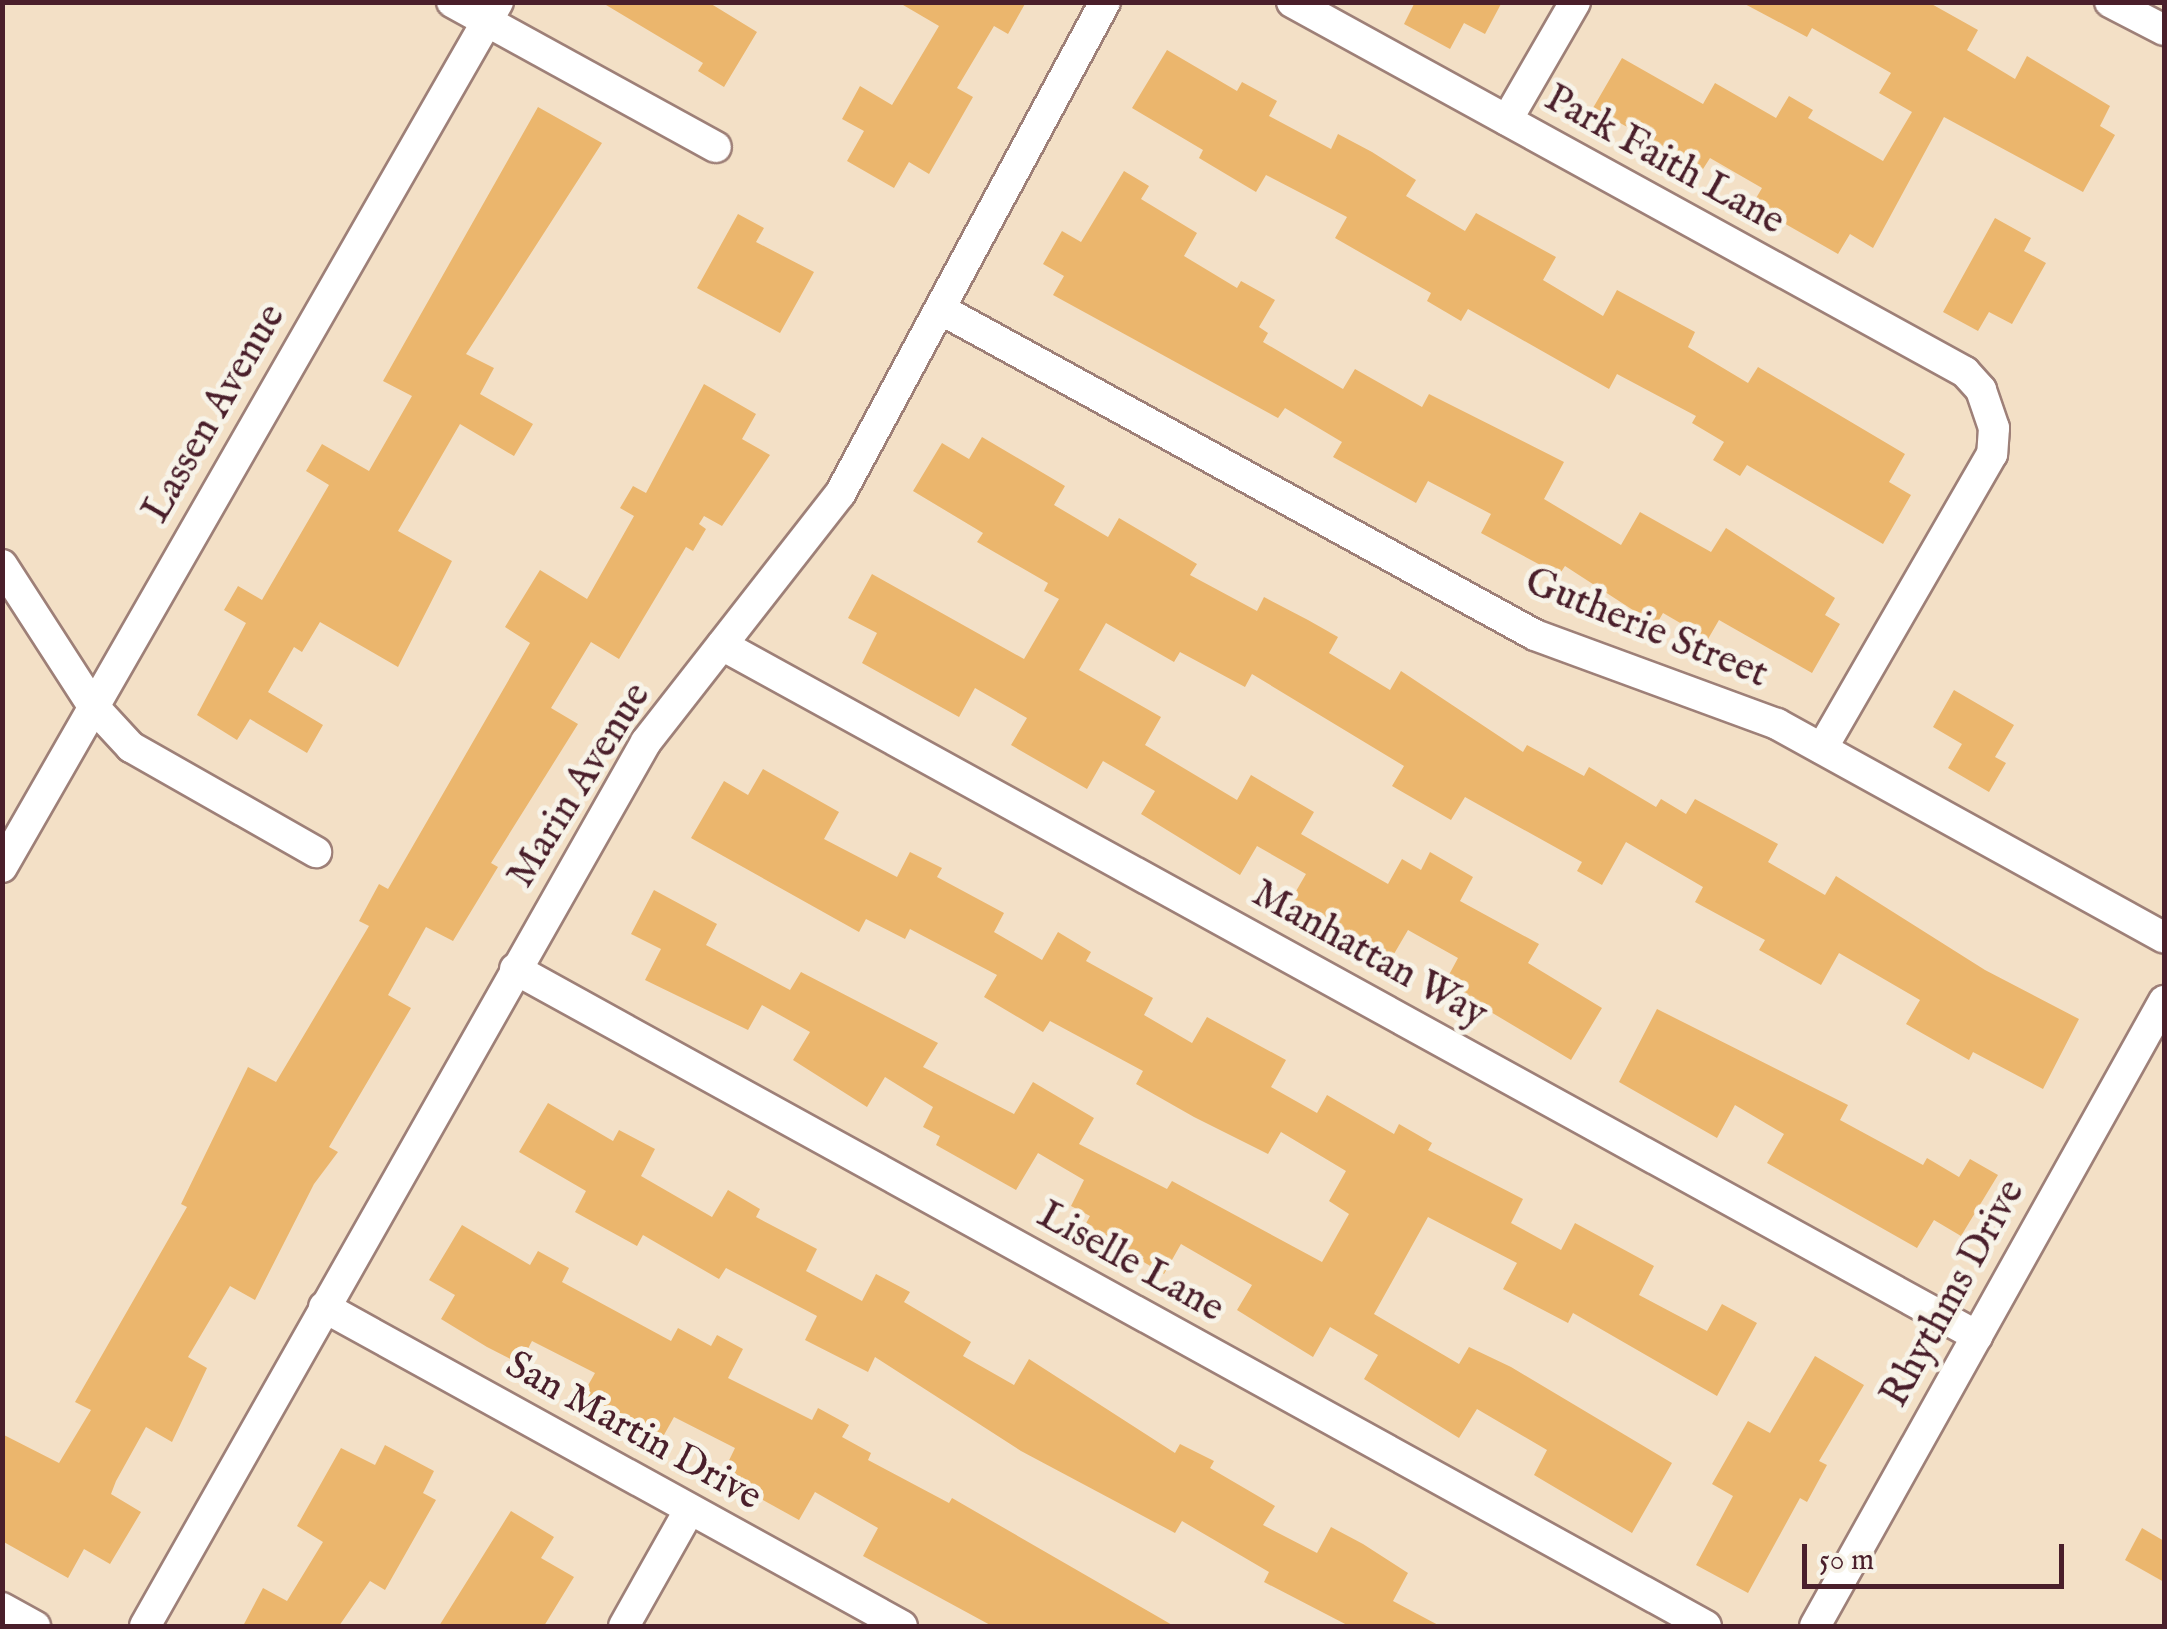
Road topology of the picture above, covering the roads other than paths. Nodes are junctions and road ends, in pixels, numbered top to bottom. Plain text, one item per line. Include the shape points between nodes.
1 (452, 2) edge
2 (1105, 2) edge
3 (1292, 2) edge
4 (1575, 2) edge
5 (2110, 2) edge
6 (492, 13) edge
7 (2164, 30) edge
8 (1507, 120) junction
9 (716, 148) dead end
10 (940, 309) junction
11 (2, 565) edge
12 (722, 645) junction
13 (93, 706) junction
14 (1822, 749) junction
15 (316, 852) dead end
16 (2, 867) edge
17 (2164, 938) edge
18 (516, 968) junction
19 (2164, 1002) edge
20 (324, 1307) junction
21 (1977, 1336) junction
22 (690, 1509) junction
23 (2, 1608) edge
24 (35, 1626) edge
25 (145, 1626) edge
26 (624, 1626) edge
27 (902, 1626) edge
28 (1706, 1626) edge
29 (1814, 1626) edge

1 - 6 street
2 - 10 street, Marin Avenue
3 - 8 street, Park Faith Lane
4 - 8 street
5 - 7 street
6 - 9 street
6 - 13 street, Lassen Avenue
8 - 14 street, Park Faith Lane via 1965,372 1988,402 1992,454
10 - 12 street, Marin Avenue via 840,494
10 - 14 street, Gutherie Street via 1536,635 1720,700
11 - 13 street
12 - 18 street, Marin Avenue via 646,742
12 - 21 street, Manhattan Way
13 - 15 street via 130,747
13 - 16 street, Lassen Avenue
14 - 17 street, Gutherie Street
18 - 20 street, Marin Avenue
18 - 28 street, Liselle Lane
19 - 21 street, Rhythms Drive
20 - 22 street, San Martin Drive
20 - 25 street, Marin Avenue
21 - 29 street, Rhythms Drive
22 - 26 street
22 - 27 street, San Martin Drive
23 - 24 street

